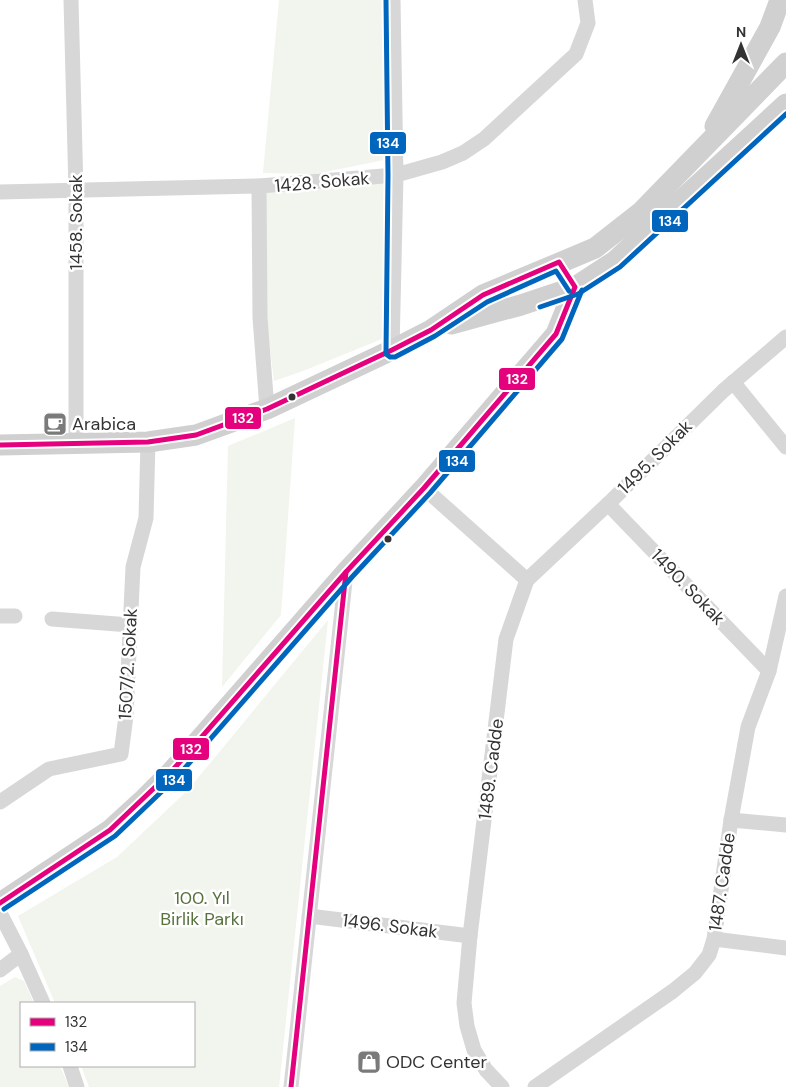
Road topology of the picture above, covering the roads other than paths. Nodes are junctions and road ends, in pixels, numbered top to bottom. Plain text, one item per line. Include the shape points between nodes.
1 (71, 0) edge
2 (393, 0) edge
3 (585, 0) edge
4 (780, 0) edge
5 (786, 63) edge
6 (786, 104) edge
7 (703, 148) junction
8 (396, 176) junction
9 (259, 186) junction
10 (76, 190) junction
11 (0, 192) edge
12 (559, 262) junction
13 (532, 274) junction
14 (574, 287) junction
15 (542, 299) junction
16 (431, 330) junction
17 (556, 334) junction
18 (786, 337) edge
19 (392, 350) junction
20 (733, 382) junction
21 (267, 409) junction
22 (148, 442) junction
23 (76, 444) junction
24 (0, 445) edge
25 (786, 447) edge
26 (424, 488) junction
27 (608, 504) junction
28 (346, 572) junction
29 (527, 580) junction
30 (786, 596) edge
31 (52, 619) dead end
32 (130, 625) junction
33 (769, 671) junction
34 (0, 802) edge
35 (731, 820) junction
36 (786, 825) edge
37 (0, 903) edge
38 (0, 913) edge
39 (309, 916) junction
40 (470, 936) junction
41 (714, 939) junction
42 (786, 948) edge
43 (21, 954) junction
44 (0, 970) edge
45 (43, 1002) edge
46 (70, 1067) edge
47 (77, 1087) edge
48 (291, 1087) edge
49 (502, 1087) edge
50 (535, 1087) edge

1 - 10 street, 1458. Sokak
2 - 8 street
3 - 8 street, 1428. Sokak via 588,23 576,54 484,139 442,162
4 - 7 main road via 770,27
5 - 7 main road
6 - 14 main road via 615,261
7 - 12 main road via 641,212 595,248
8 - 9 street, 1428. Sokak
8 - 19 street
9 - 10 street, 1428. Sokak
9 - 21 street via 260,318
10 - 11 street, 1428. Sokak
10 - 23 street, 1458. Sokak
12 - 13 main road
12 - 14 main road
13 - 15 main road
13 - 16 main road via 483,295
14 - 15 main road
14 - 17 main road
15 - 16 main road
15 - 17 main road
16 - 19 main road
17 - 26 main road
18 - 20 street, 1495. Sokak
19 - 21 main road
20 - 25 street
20 - 27 street, 1495. Sokak
21 - 22 main road via 196,435
22 - 23 main road
22 - 32 street, 1507/2. Sokak via 146,518 134,567
23 - 24 main road
26 - 28 main road
26 - 29 street
27 - 29 street, 1495. Sokak
27 - 33 street, 1490. Sokak
28 - 37 main road via 144,800 110,830
28 - 39 street
29 - 40 street, 1489. Cadde via 506,639
30 - 33 street, 1487. Cadde
31 - 32 street
32 - 34 street, 1507/2. Sokak via 126,716 120,754 49,769
33 - 35 street, 1487. Cadde via 748,727
35 - 36 street
35 - 41 street, 1487. Cadde
38 - 43 street
39 - 40 street, 1496. Sokak
39 - 48 street
40 - 49 street, 1489. Cadde via 464,1003 467,1026 474,1050
41 - 42 street
41 - 50 street, 1487. Cadde via 709,955 695,973
43 - 44 street
43 - 45 street
46 - 47 street

